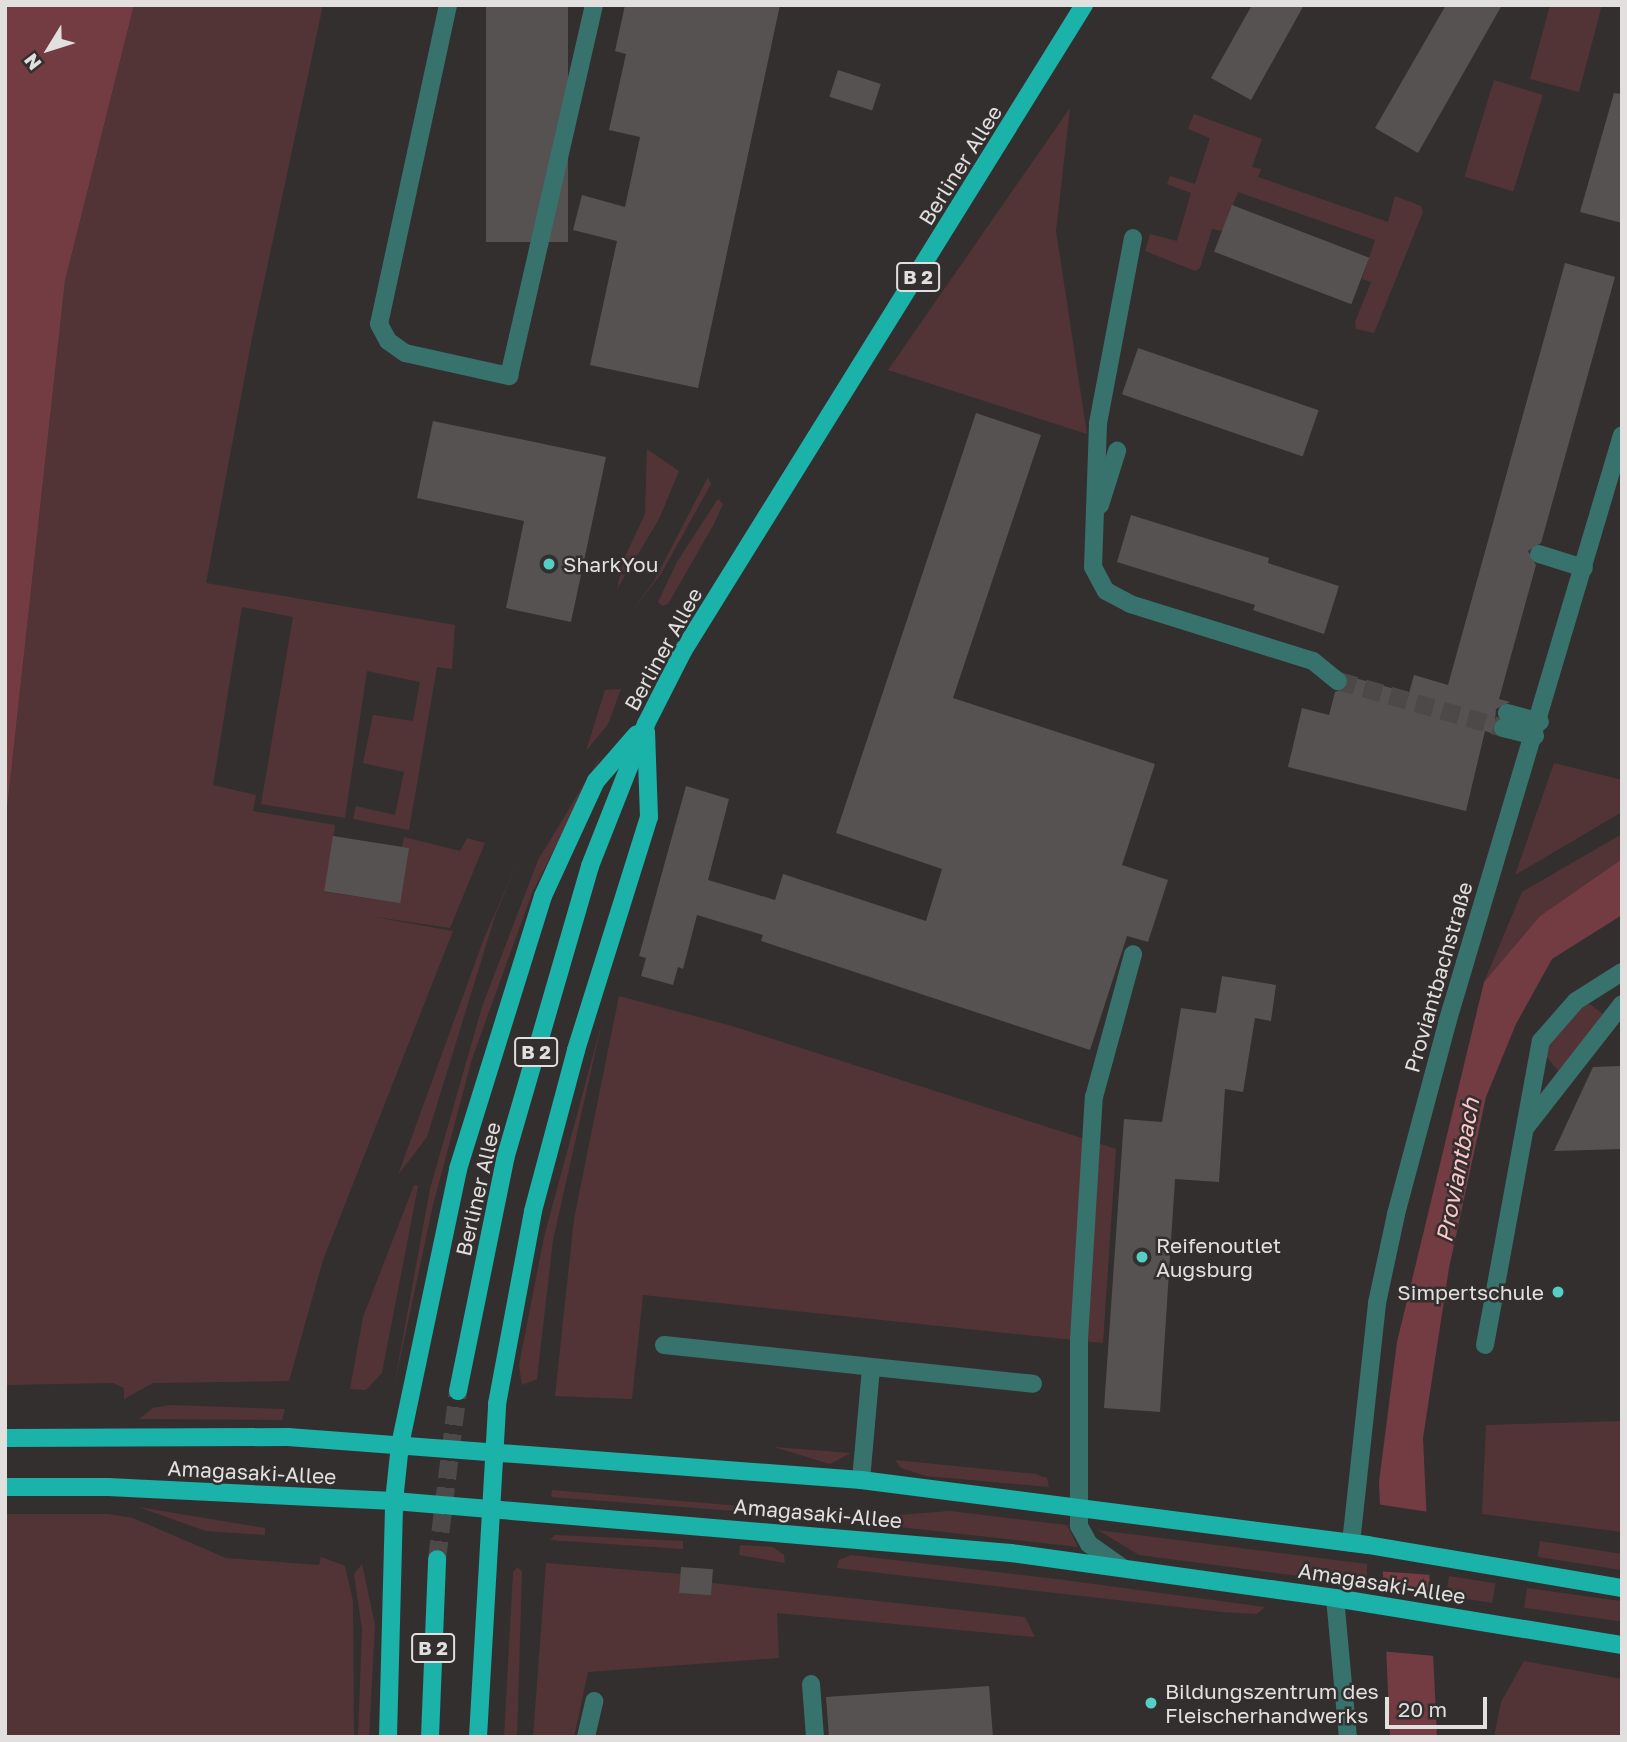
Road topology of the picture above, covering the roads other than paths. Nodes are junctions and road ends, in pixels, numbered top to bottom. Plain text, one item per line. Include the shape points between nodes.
1 (447, 5) edge
2 (594, 5) edge
3 (1084, 5) edge
4 (1133, 238) dead end
5 (1622, 435) edge
6 (1117, 451) dead end
7 (1092, 528) junction
8 (1539, 554) dead end
9 (1584, 568) junction
10 (1338, 681) tunnel mouth
11 (1505, 720) tunnel mouth
12 (646, 724) junction
13 (1537, 729) junction
14 (1133, 954) dead end
15 (1622, 972) edge
16 (1622, 1004) edge
17 (1524, 1129) junction
18 (664, 1345) dead end
19 (1485, 1345) dead end
20 (871, 1367) junction
21 (1033, 1384) dead end
22 (458, 1391) tunnel mouth
23 (5, 1438) edge
24 (400, 1445) junction
25 (493, 1452) junction
26 (861, 1480) junction
27 (5, 1487) edge
28 (394, 1501) junction
29 (491, 1509) junction
30 (1078, 1510) junction
31 (1359, 1544) junction
32 (437, 1559) tunnel mouth
33 (1123, 1568) junction
34 (1622, 1588) edge
35 (1335, 1598) junction
36 (1622, 1645) edge
37 (811, 1684) dead end
38 (594, 1701) dead end
39 (388, 1737) edge
40 (430, 1737) edge
41 (478, 1737) edge
42 (586, 1737) edge
43 (816, 1737) edge
44 (1348, 1737) edge

1 - 2 street via 379,324 388,341 405,354 509,376
3 - 12 main road, Berliner Allee / B 2 via 683,651
4 - 7 street via 1098,424
5 - 9 street, Proviantbachstraße
6 - 7 street
7 - 10 street via 1093,568 1106,591 1130,604 1313,661
8 - 9 street
9 - 13 street, Proviantbachstraße
11 - 13 street
12 - 22 main road, Berliner Allee / B 2 via 590,866 505,1158
12 - 24 main road via 596,781 543,896 458,1169
12 - 25 main road via 649,817 576,1050 533,1211 496,1404
13 - 31 street, Proviantbachstraße via 1447,1023 1393,1227 1367,1374
14 - 30 street via 1094,1097 1079,1339
15 - 17 street via 1576,1001 1541,1041
16 - 17 street
17 - 19 street
18 - 20 street
20 - 21 street
20 - 26 street
23 - 24 main road, Amagasaki-Allee via 288,1437
24 - 25 main road, Amagasaki-Allee
24 - 28 main road
25 - 26 main road, Amagasaki-Allee
25 - 29 main road
26 - 30 main road, Amagasaki-Allee
27 - 28 main road, Amagasaki-Allee via 108,1487
28 - 29 main road, Amagasaki-Allee
28 - 39 main road
29 - 33 main road, Amagasaki-Allee via 1011,1553
29 - 41 main road
30 - 31 main road, Amagasaki-Allee
30 - 33 street via 1081,1533 1089,1544
31 - 34 main road, Amagasaki-Allee
32 - 40 main road, B 2
33 - 35 main road, Amagasaki-Allee
35 - 36 main road, Amagasaki-Allee
35 - 44 street
37 - 43 street
38 - 42 street

